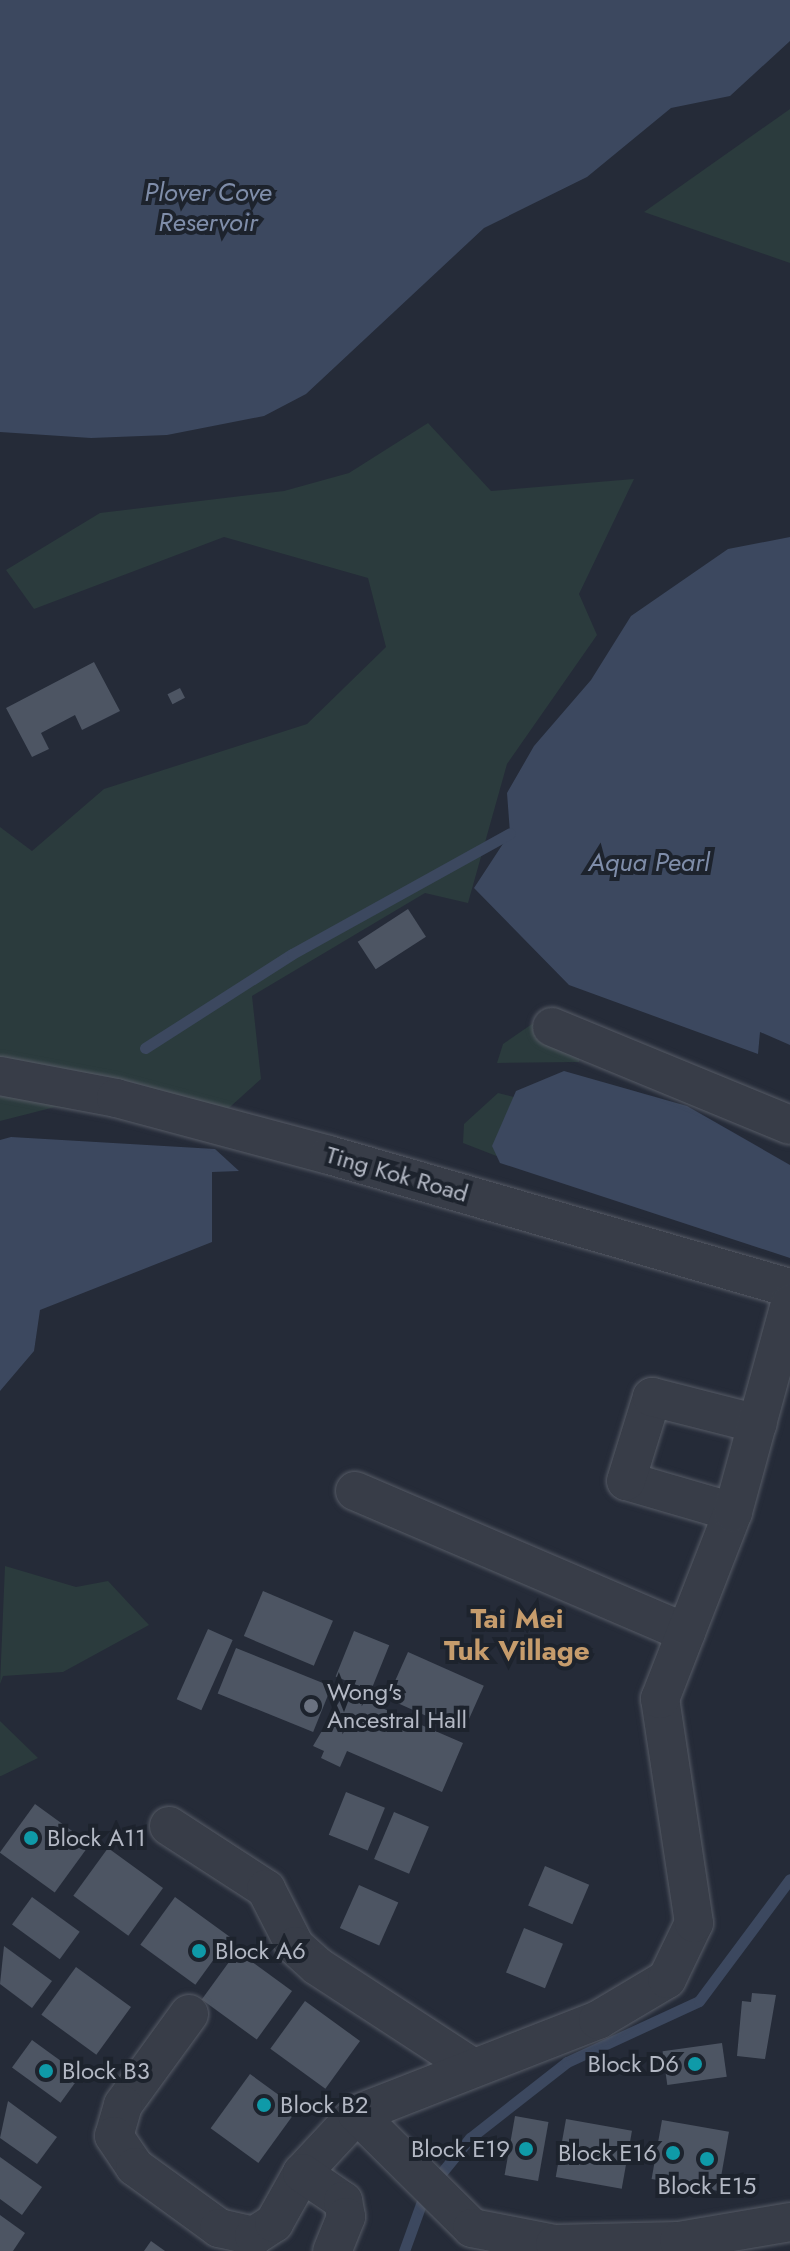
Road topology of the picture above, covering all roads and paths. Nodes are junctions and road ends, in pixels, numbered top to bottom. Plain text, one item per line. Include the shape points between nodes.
1 (552, 1027) dead end
2 (0, 1076) edge
3 (790, 1125) edge
4 (790, 1288) edge
5 (790, 1304) edge
6 (758, 1424) junction
7 (355, 1491) dead end
8 (733, 1512) junction
9 (686, 1633) junction
10 (169, 1826) dead end
11 (189, 2014) dead end
12 (472, 2067) junction
13 (357, 2114) junction
14 (302, 2173) junction
15 (790, 2222) edge
16 (332, 2251) edge

1 - 3 street
2 - 4 street, Ting Kok Road via 299,1146
5 - 6 street
6 - 8 street
6 - 8 street via 652,1397 626,1481
7 - 9 street
8 - 9 street
9 - 12 street via 659,1720 692,1890 688,1947 657,1987 598,2020
10 - 12 street via 266,1889 295,1946 317,1966
11 - 14 street via 117,2116 114,2136 126,2159 241,2236 266,2231
12 - 13 street
13 - 14 street
13 - 15 street via 472,2228 555,2244 679,2241
14 - 16 street via 343,2201 346,2217

